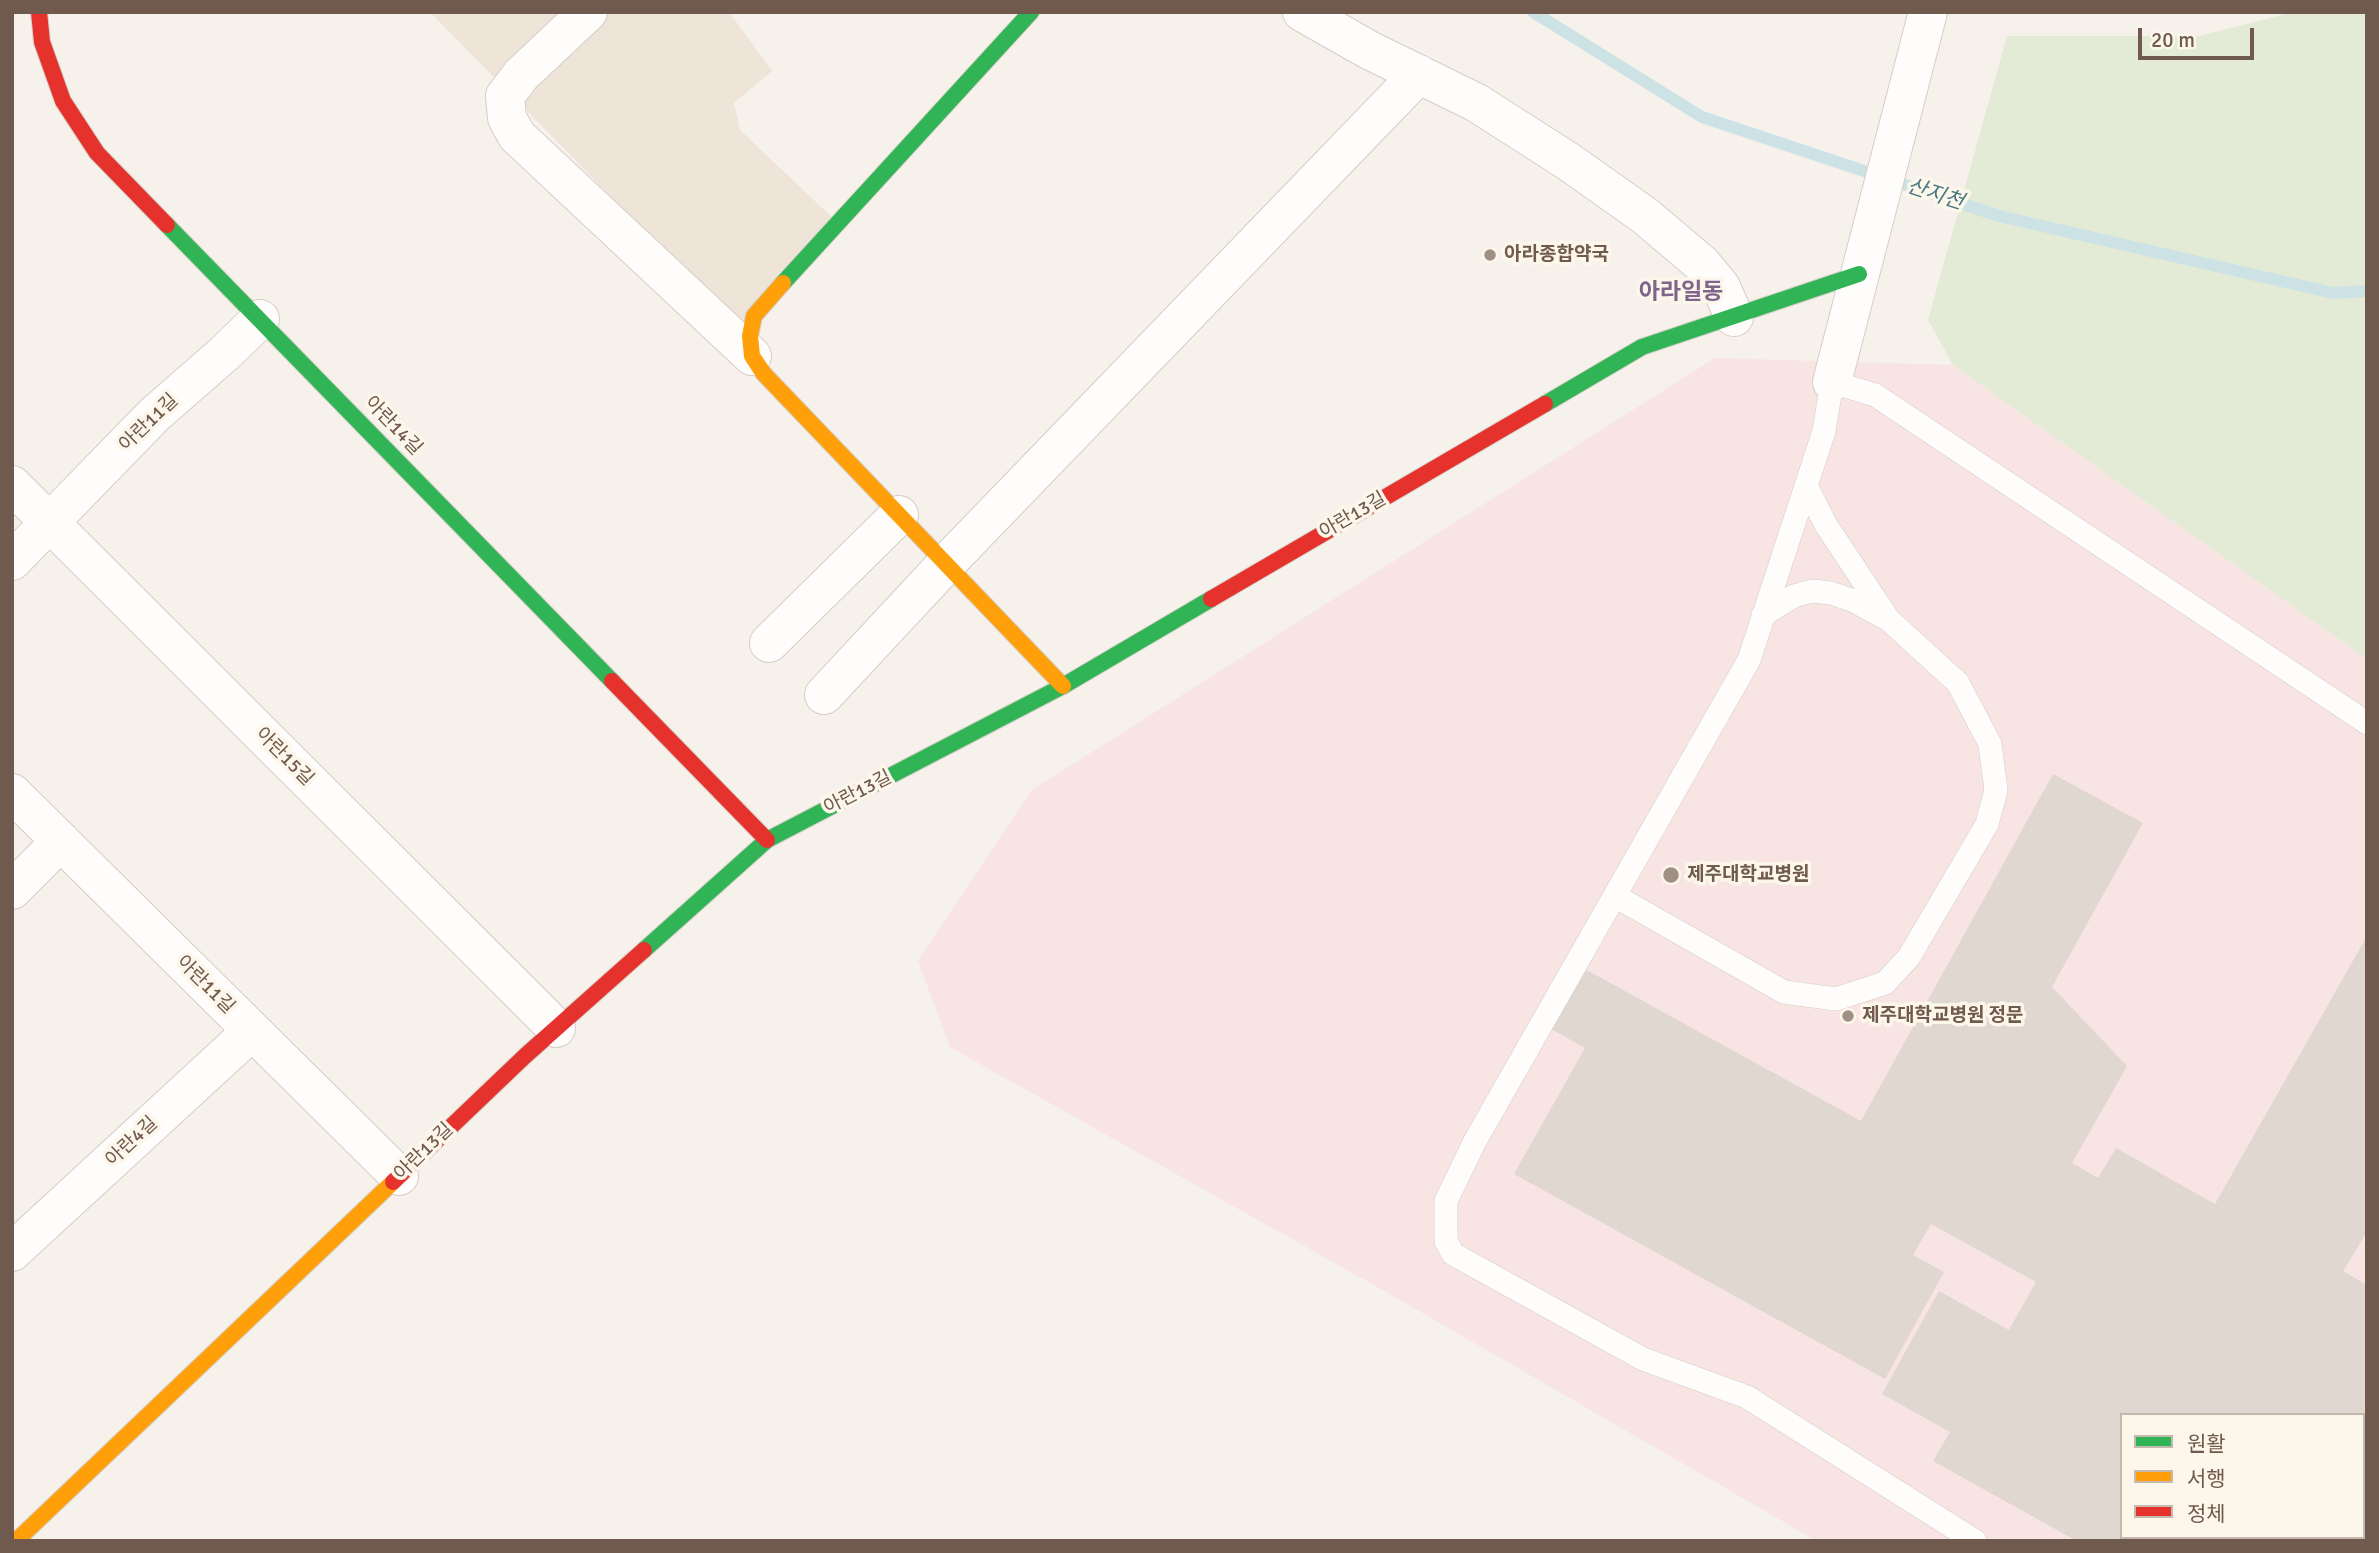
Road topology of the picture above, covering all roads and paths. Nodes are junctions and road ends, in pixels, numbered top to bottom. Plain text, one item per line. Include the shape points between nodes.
1 (39, 12) edge
2 (588, 12) edge
3 (1031, 12) edge
4 (1302, 12) edge
5 (1915, 14) edge
6 (1419, 74) junction
7 (1858, 274) junction
8 (1734, 317) junction
9 (260, 319) junction
10 (752, 356) junction
11 (1832, 382) junction
12 (12, 485) edge
13 (1806, 486) junction
14 (900, 515) junction
15 (50, 522) junction
16 (12, 561) edge
17 (946, 564) junction
18 (1763, 615) junction
19 (1889, 620) junction
20 (769, 643) dead end
21 (1062, 686) junction
22 (824, 695) dead end
23 (2367, 723) edge
24 (12, 793) edge
25 (767, 840) junction
26 (61, 841) junction
27 (12, 890) edge
28 (1615, 896) junction
29 (556, 1028) junction
30 (252, 1031) junction
31 (399, 1176) junction
32 (12, 1252) edge
33 (16, 1541) edge
34 (1975, 1541) edge

1 - 9 street, 아란14길 via 42,42 64,101 97,153
2 - 10 street via 521,75 505,96 507,118 517,136
3 - 10 street via 754,316
4 - 6 street
5 - 7 street via 1913,67
6 - 8 street via 1477,103 1644,215 1702,264 1721,287
6 - 17 street
7 - 8 street, 아란13길
7 - 11 street
8 - 21 street, 아란13길 via 1642,347
9 - 15 street, 아란11길 via 154,415
9 - 25 street, 아란14길
10 - 14 street
11 - 13 lane via 1824,432
11 - 23 lane via 1875,395
12 - 15 street, 아란15길
13 - 18 lane
13 - 19 lane via 1826,525
14 - 17 street
14 - 20 street
15 - 16 street, 아란11길
15 - 29 street, 아란15길
17 - 21 street
17 - 22 street
18 - 19 lane via 1812,591 1854,601
18 - 28 lane via 1749,660
19 - 28 lane via 1958,682 1990,744 1996,790 1987,824 1909,957 1885,983 1836,999 1784,992
21 - 25 street, 아란13길
24 - 26 street, 아란11길
25 - 29 street, 아란13길
26 - 27 street
26 - 30 street, 아란11길
28 - 34 lane via 1475,1140 1446,1201 1446,1241 1453,1254 1643,1359 1747,1398
29 - 31 street, 아란13길
30 - 31 street, 아란11길
30 - 32 street, 아란4길
31 - 33 street, 아란13길

